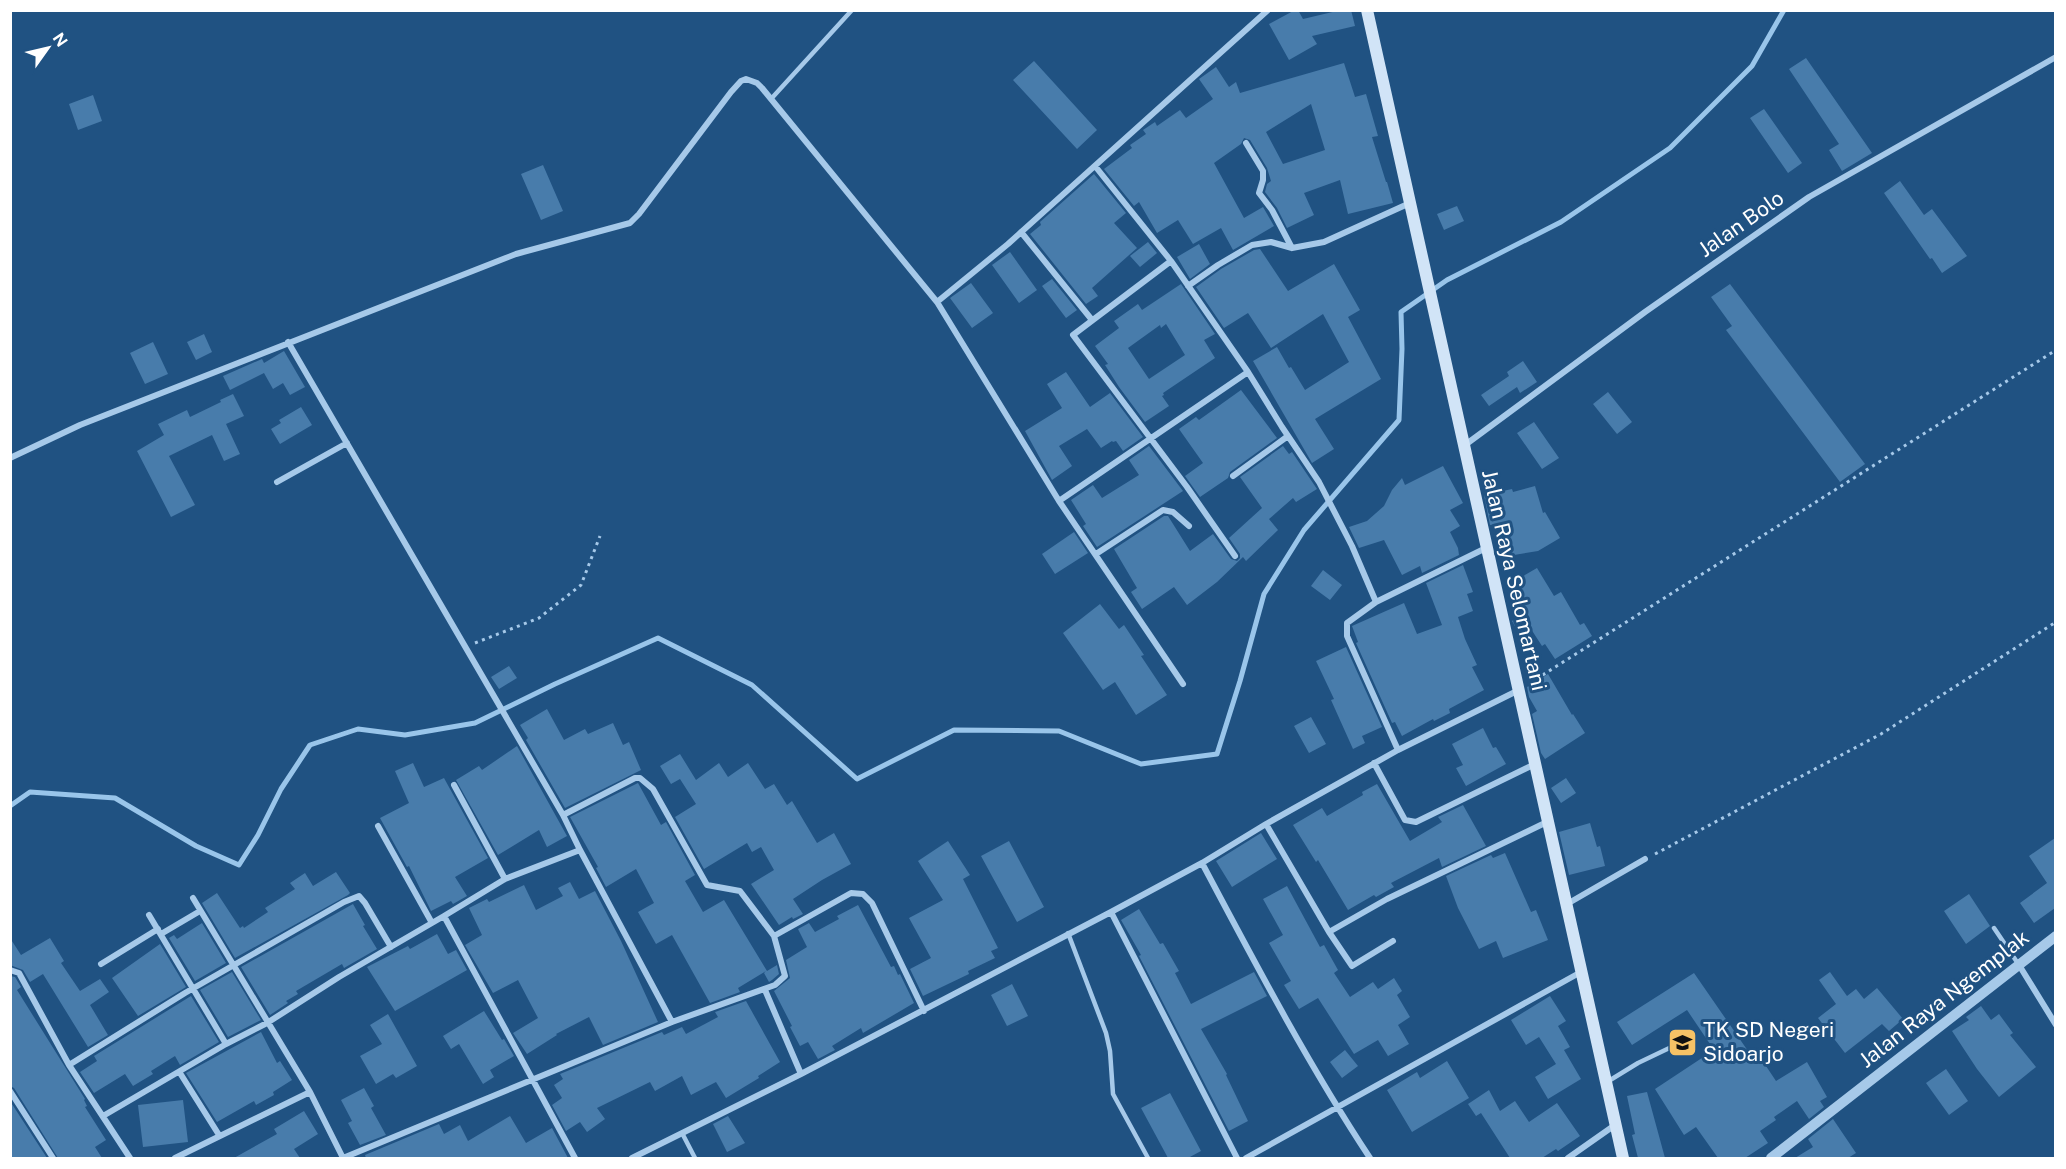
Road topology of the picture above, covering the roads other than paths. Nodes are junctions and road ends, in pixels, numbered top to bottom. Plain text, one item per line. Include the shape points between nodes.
1 (852, 10) edge
2 (1268, 10) edge
3 (1367, 10) edge
4 (2055, 57) edge
5 (771, 99) junction
6 (1246, 143) dead end
7 (1095, 166) junction
8 (1410, 203) junction
9 (1021, 232) junction
10 (1292, 248) junction
11 (1171, 261) junction
12 (1188, 286) junction
13 (937, 302) junction
14 (1092, 320) junction
15 (288, 342) junction
16 (1248, 372) junction
17 (1288, 436) junction
18 (1151, 439) junction
19 (347, 443) junction
20 (1464, 446) junction
21 (10, 458) edge
22 (1233, 476) dead end
23 (277, 482) dead end
24 (1059, 501) junction
25 (1189, 526) dead end
26 (1487, 548) junction
27 (1096, 554) junction
28 (1235, 556) dead end
29 (1376, 602) junction
30 (1183, 684) dead end
31 (1519, 690) junction
32 (1398, 750) junction
33 (1374, 764) junction
34 (1535, 764) junction
35 (454, 785) dead end
36 (563, 815) junction
37 (1548, 822) junction
38 (1266, 824) junction
39 (378, 826) dead end
40 (580, 850) junction
41 (1645, 859) road end
42 (1202, 863) junction
43 (505, 879) junction
44 (193, 898) dead end
45 (1566, 904) junction
46 (200, 911) junction
47 (1112, 912) junction
48 (149, 915) dead end
49 (444, 916) junction
50 (432, 923) junction
51 (1994, 928) dead end
52 (159, 931) junction
53 (1329, 932) junction
54 (1068, 933) junction
55 (774, 936) junction
56 (2055, 936) edge
57 (1393, 942) dead end
58 (391, 947) junction
59 (101, 964) dead end
60 (2019, 965) junction
61 (234, 967) junction
62 (10, 970) edge
63 (1581, 972) junction
64 (194, 988) junction
65 (765, 990) junction
66 (924, 1011) junction
67 (672, 1022) junction
68 (267, 1023) junction
69 (2055, 1025) edge
70 (1684, 1041) dead end
71 (226, 1044) junction
72 (69, 1065) junction
73 (180, 1073) junction
74 (801, 1074) junction
75 (531, 1080) junction
76 (1606, 1083) junction
77 (10, 1091) edge
78 (310, 1092) junction
79 (1337, 1108) junction
80 (103, 1116) junction
81 (1616, 1125) junction
82 (682, 1133) junction
83 (219, 1135) junction
84 (53, 1158) edge
85 (130, 1158) edge
86 (175, 1158) edge
87 (343, 1158) edge
88 (575, 1158) edge
89 (632, 1158) edge
90 (695, 1158) edge
91 (1148, 1158) edge
92 (1238, 1158) edge
93 (1246, 1158) edge
94 (1370, 1158) edge
95 (1568, 1158) edge
96 (1623, 1158) edge
97 (1771, 1158) edge

1 - 5 lane
2 - 7 street
3 - 8 main road, Jalan Raya Selomartani
4 - 20 street, Jalan Bolo via 1809,197
5 - 13 street
5 - 15 street via 757,83 741,81 630,223 516,254
6 - 10 street via 1263,171 1259,193
7 - 9 street
7 - 11 street
8 - 10 street via 1324,242
8 - 20 main road, Jalan Raya Selomartani
9 - 13 street
9 - 14 street
10 - 12 street via 1270,242 1252,245
11 - 12 street
11 - 14 street
12 - 16 street
13 - 24 street
14 - 18 street via 1073,335
15 - 19 street
15 - 21 street via 80,425
16 - 17 street
16 - 18 street
17 - 22 street
17 - 29 street via 1336,511
18 - 24 street
18 - 28 street
19 - 23 street
19 - 36 street
20 - 26 main road, Jalan Raya Selomartani
24 - 27 street
25 - 27 street via 1173,512 1163,510
26 - 29 street
26 - 31 main road, Jalan Raya Selomartani
27 - 30 street
29 - 32 street via 1347,623 1347,636
31 - 32 street
31 - 34 main road, Jalan Raya Selomartani
32 - 33 street
33 - 34 street via 1405,820 1410,822
33 - 38 street
34 - 37 main road, Jalan Raya Selomartani
35 - 43 street
36 - 40 street
36 - 55 street via 640,778 653,789 707,885 740,891
37 - 45 main road, Jalan Raya Selomartani
37 - 53 street via 1387,898
38 - 42 street
38 - 53 street
39 - 50 street
40 - 43 street
40 - 67 street
41 - 45 street
42 - 47 street
42 - 79 street
43 - 49 street
44 - 46 street
45 - 63 main road, Jalan Raya Selomartani
46 - 52 street
46 - 61 street
47 - 54 street
47 - 92 street
48 - 52 street
49 - 50 street
49 - 75 street
50 - 58 street
51 - 60 lane
52 - 59 street
52 - 64 street
53 - 57 street via 1352,966
54 - 66 street
54 - 91 lane via 1106,1033 1113,1094
55 - 65 street via 785,976
55 - 66 street via 843,897 863,894 872,903
56 - 60 street, Jalan Raya Ngemplak
58 - 61 street via 359,896
58 - 68 street
60 - 69 street
60 - 97 street, Jalan Raya Ngemplak
61 - 64 street
61 - 68 street
62 - 72 street via 19,974
63 - 76 main road, Jalan Raya Selomartani
63 - 79 street
64 - 71 street
64 - 72 street
65 - 67 street
65 - 74 street
66 - 74 street
67 - 75 street
68 - 71 street
68 - 78 street
70 - 76 lane
71 - 73 street
72 - 80 street
73 - 80 street
73 - 83 street
74 - 82 street
75 - 87 street
75 - 88 street
76 - 81 main road, Jalan Raya Selomartani
77 - 84 street
78 - 83 street
78 - 87 street
79 - 93 street
79 - 94 street
80 - 85 street
81 - 95 street
81 - 96 main road, Jalan Raya Selomartani
82 - 89 street
82 - 90 lane
83 - 86 street

